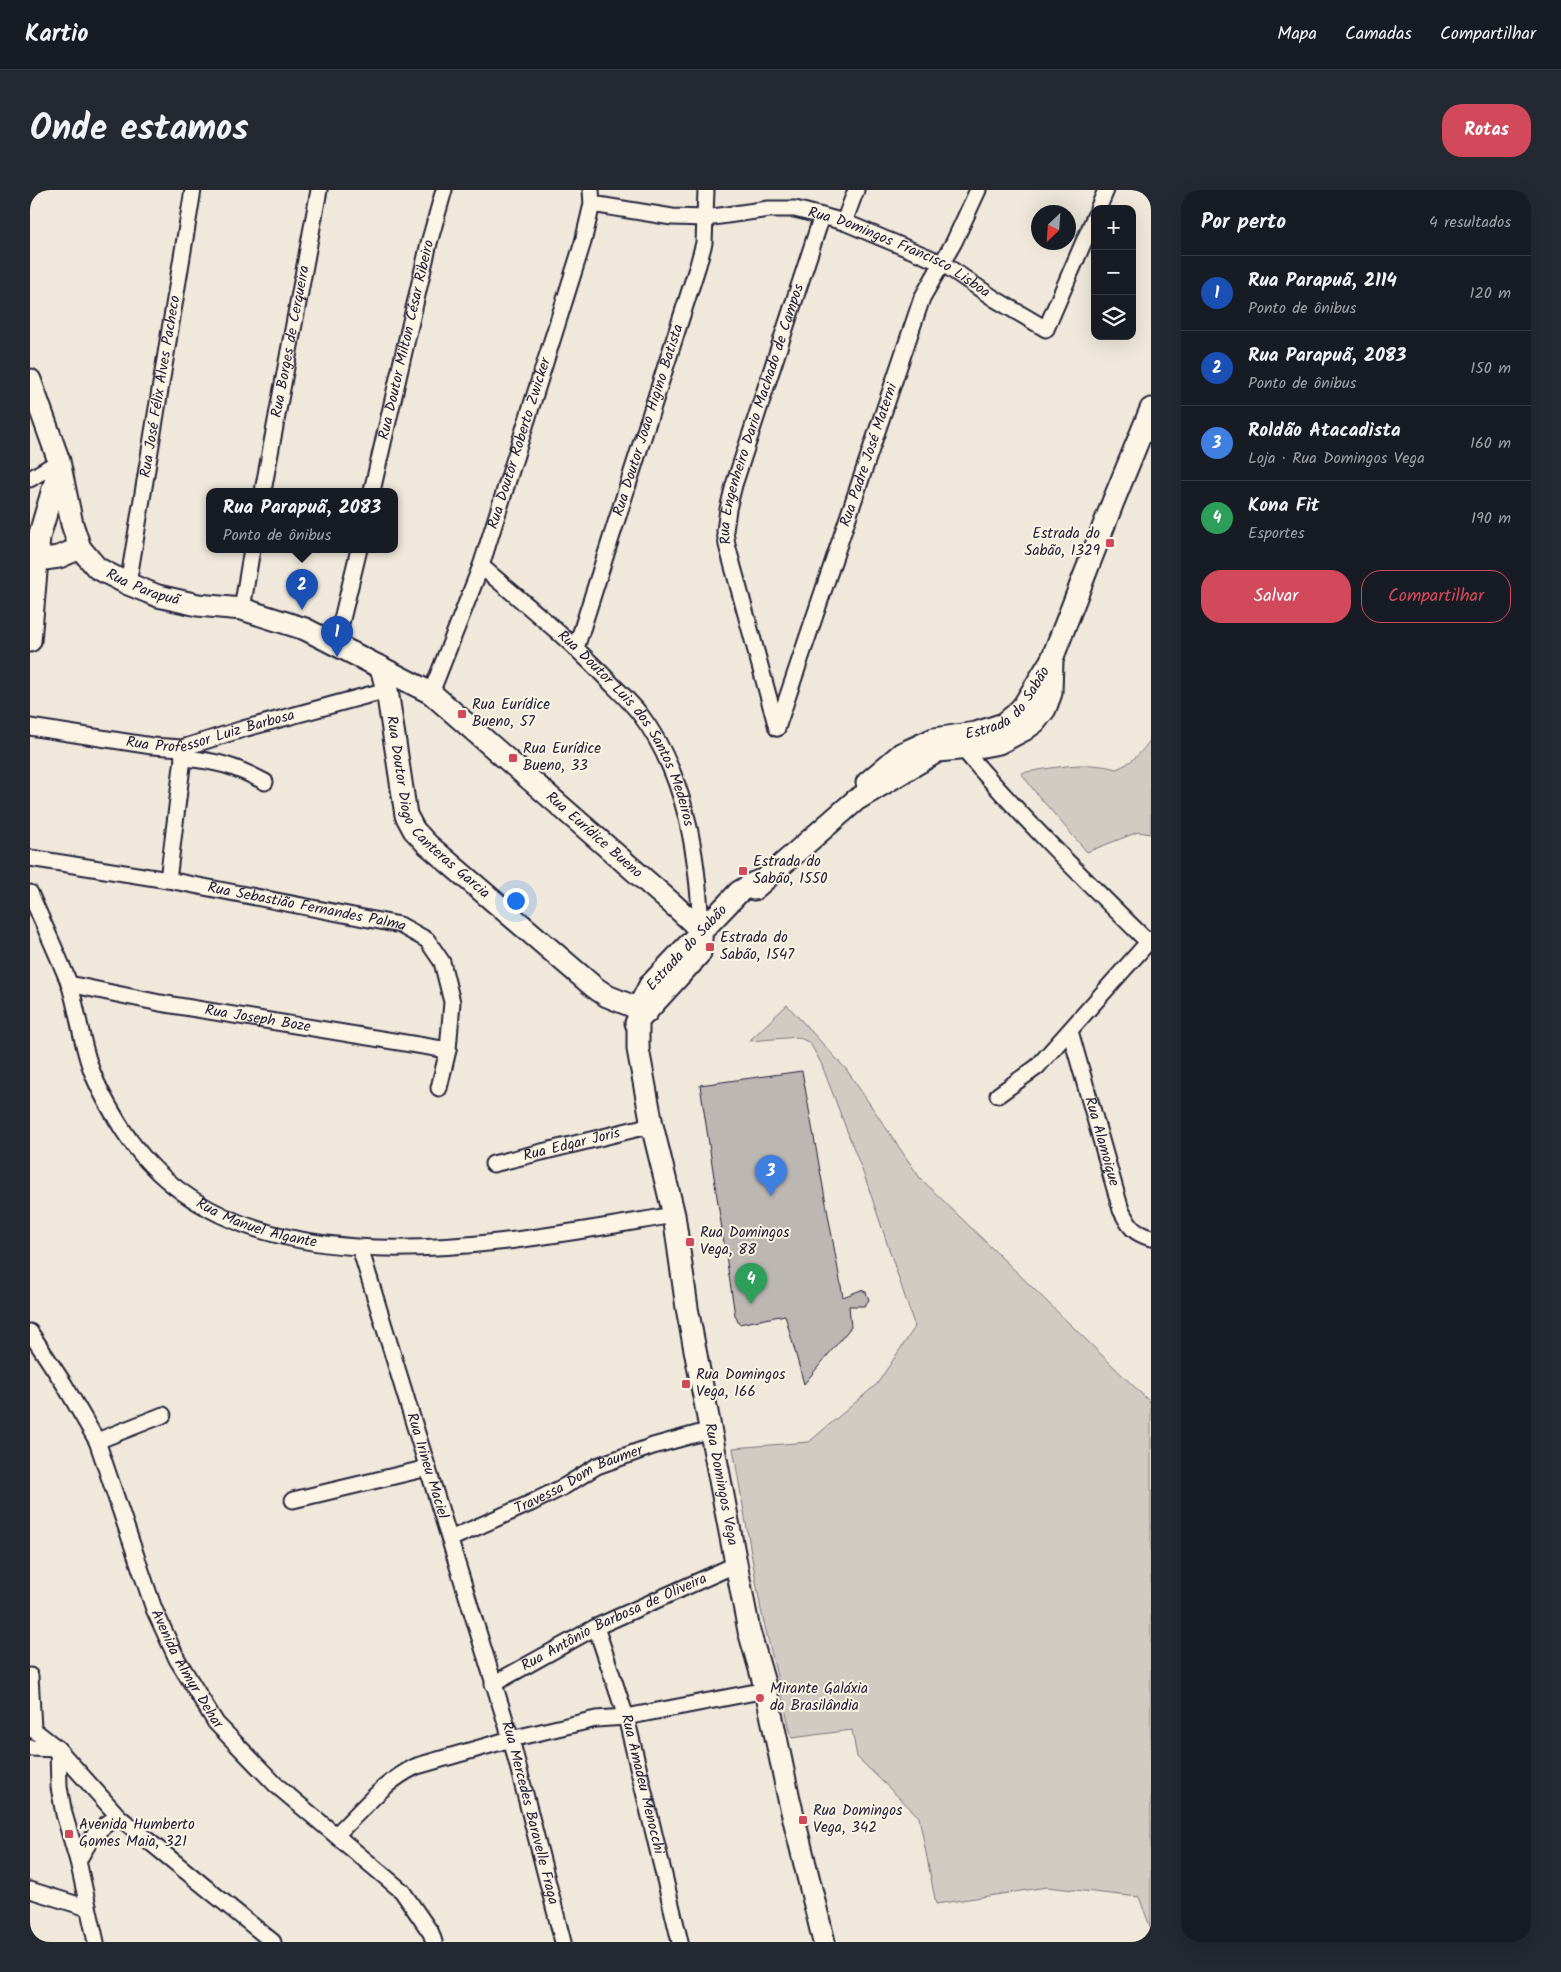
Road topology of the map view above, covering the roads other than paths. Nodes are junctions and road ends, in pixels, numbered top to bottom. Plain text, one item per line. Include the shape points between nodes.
1 (193, 190) edge
2 (319, 190) edge
3 (444, 190) edge
4 (706, 190) edge
5 (856, 190) edge
6 (978, 190) edge
7 (1106, 190) edge
8 (591, 197) edge
9 (1100, 205) edge
10 (822, 216) junction
11 (706, 218) junction
12 (844, 222) junction
13 (1091, 225) edge
14 (942, 263) junction
15 (30, 380) edge
16 (1151, 409) edge
17 (59, 465) junction
18 (30, 479) edge
19 (264, 488) edge
20 (373, 488) edge
21 (80, 548) junction
22 (251, 553) edge
23 (358, 553) edge
24 (37, 560) junction
25 (481, 566) junction
26 (128, 584) junction
27 (242, 609) junction
28 (30, 641) edge
29 (336, 644) junction
30 (576, 648) junction
31 (1052, 659) junction
32 (381, 667) junction
33 (387, 690) junction
34 (436, 697) junction
35 (30, 727) edge
36 (777, 728) joint
37 (944, 737) junction
38 (962, 749) junction
39 (183, 753) junction
40 (264, 782) dead end
41 (856, 800) junction
42 (30, 858) edge
43 (168, 880) junction
44 (763, 880) junction
45 (30, 894) edge
46 (701, 931) junction
47 (1149, 941) edge
48 (690, 964) junction
49 (69, 984) junction
50 (640, 1014) junction
51 (1070, 1031) junction
52 (448, 1050) junction
53 (439, 1088) dead end
54 (998, 1094) dead end
55 (652, 1125) junction
56 (492, 1164) dead end
57 (674, 1215) junction
58 (1151, 1238) edge
59 (360, 1248) junction
60 (30, 1332) edge
61 (163, 1415) dead end
62 (711, 1430) junction
63 (97, 1441) junction
64 (428, 1468) junction
65 (293, 1500) dead end
66 (450, 1539) junction
67 (737, 1564) junction
68 (596, 1628) junction
69 (30, 1676) edge
70 (493, 1684) junction
71 (766, 1690) junction
72 (626, 1717) junction
73 (31, 1727) edge
74 (510, 1738) junction
75 (30, 1748) edge
76 (58, 1749) junction
77 (119, 1817) junction
78 (336, 1835) junction
79 (78, 1860) junction
80 (30, 1890) edge
81 (88, 1908) junction
82 (96, 1942) edge
83 (273, 1942) edge
84 (434, 1942) edge
85 (563, 1942) edge
86 (680, 1942) edge
87 (824, 1942) edge

1 - 26 street, Rua José Félix Alves Pacheco
2 - 19 street, Rua Borges de Cerqueira
3 - 20 street, Rua Doutor Milton César Ribeiro
4 - 11 street, Rua Doutor João Higino Batista
5 - 12 street
6 - 14 street, Rua Padre José Materni
7 - 9 street
8 - 11 street, Rua Domingos Francisco Lisboa via 672,217
8 - 25 street, Rua Doutor Roberto Zwicker via 583,242
10 - 11 street, Rua Domingos Francisco Lisboa via 795,209 769,209
10 - 12 street, Rua Domingos Francisco Lisboa
10 - 36 street, Rua Engenheiro Dario Machado de Campos via 734,485 725,531
11 - 30 street, Rua Doutor João Higino Batista via 698,265
12 - 14 street, Rua Domingos Francisco Lisboa
13 - 14 street, Rua Domingos Francisco Lisboa via 1046,329
14 - 36 street, Rua Padre José Materni via 922,298
15 - 17 street, Rua Parapuã
16 - 31 street, Estrada do Sabão
17 - 18 street
17 - 21 street, Rua Parapuã
17 - 24 street via 39,537
21 - 24 street via 59,557
21 - 26 street, Rua Parapuã via 97,568
22 - 27 street
23 - 29 street
24 - 28 street
25 - 30 street, Rua Doutor Luis dos Santos Medeiros
25 - 34 street, Rua Doutor Roberto Zwicker
26 - 27 street, Rua Parapuã via 182,602
27 - 29 street, Rua Parapuã via 306,629
29 - 32 street, Rua Parapuã
30 - 46 street, Rua Doutor Luis dos Santos Medeiros via 640,714 678,786 699,889
31 - 37 street, Estrada do Sabão via 1024,705 1004,724 976,733
31 - 38 street, Estrada do Sabão via 1051,693 1035,722 999,743
32 - 33 street, Rua Doutor Diogo Canteras Garcia
32 - 34 street, Rua Eurídice Bueno
33 - 34 street, Rua Eurídice Bueno via 411,690
33 - 39 street, Rua Professor Luiz Barbosa via 243,729
33 - 50 street, Rua Doutor Diogo Canteras Garcia via 406,815 414,830 426,844 594,987
34 - 46 street, Rua Eurídice Bueno
35 - 39 street, Rua Professor Luiz Barbosa
37 - 38 street
37 - 41 street, Estrada do Sabão via 898,756 867,783
38 - 41 street, Estrada do Sabão via 938,751
38 - 47 street via 1013,806
39 - 40 street via 242,770
39 - 43 street
41 - 44 street, Estrada do Sabão
42 - 43 street, Rua Sebastião Fernandes Palma
43 - 52 street, Rua Sebastião Fernandes Palma via 400,925 427,940 442,962 452,1002
44 - 46 street, Estrada do Sabão via 739,892
44 - 48 street, Estrada do Sabão
45 - 49 street, Rua Manuel Algante
46 - 48 street via 701,943
46 - 50 street, Estrada do Sabão via 650,985
47 - 51 street
48 - 50 street, Estrada do Sabão
49 - 52 street, Rua Joseph Boze via 160,1003
49 - 59 street, Rua Manuel Algante via 92,1074 122,1129 147,1163 195,1202 246,1225 294,1240
50 - 55 street, Rua Domingos Vega via 638,1048
51 - 54 street via 1037,1067
51 - 58 street, Rua Alamoique via 1121,1210 1128,1225
52 - 53 street, Rua Sebastião Fernandes Palma
55 - 56 street, Rua Edgar Joris
55 - 57 street, Rua Domingos Vega
57 - 59 street, Rua Manuel Algante via 524,1240
57 - 62 street, Rua Domingos Vega via 687,1308
59 - 64 street, Rua Irineu Maciel
60 - 63 street, Avenida Almyr Dehar
61 - 63 street
62 - 66 street, Travessa Dom Baumer via 597,1466 531,1503
62 - 67 street, Rua Domingos Vega
63 - 78 street, Avenida Almyr Dehar via 154,1609 176,1659 216,1723 276,1785
64 - 65 street
64 - 66 street, Rua Irineu Maciel
66 - 70 street, Rua Irineu Maciel
67 - 68 street, Rua Antônio Barbosa de Oliveira
67 - 71 street, Rua Domingos Vega via 749,1631
68 - 70 street, Rua Antônio Barbosa de Oliveira
68 - 72 street, Rua Amadeu Menocchi
69 - 73 street
70 - 74 street, Rua Mercedes Baravelle Fraga
71 - 72 street
71 - 87 street, Rua Domingos Vega
72 - 74 street
72 - 86 street, Rua Amadeu Menocchi
73 - 76 street
74 - 78 street via 404,1772
74 - 85 street, Rua Mercedes Baravelle Fraga
75 - 76 street
76 - 77 street
76 - 79 street via 59,1788
77 - 79 street via 97,1830
77 - 83 street
78 - 84 street, Avenida Almyr Dehar via 402,1891
79 - 81 street
80 - 81 street
81 - 82 street

